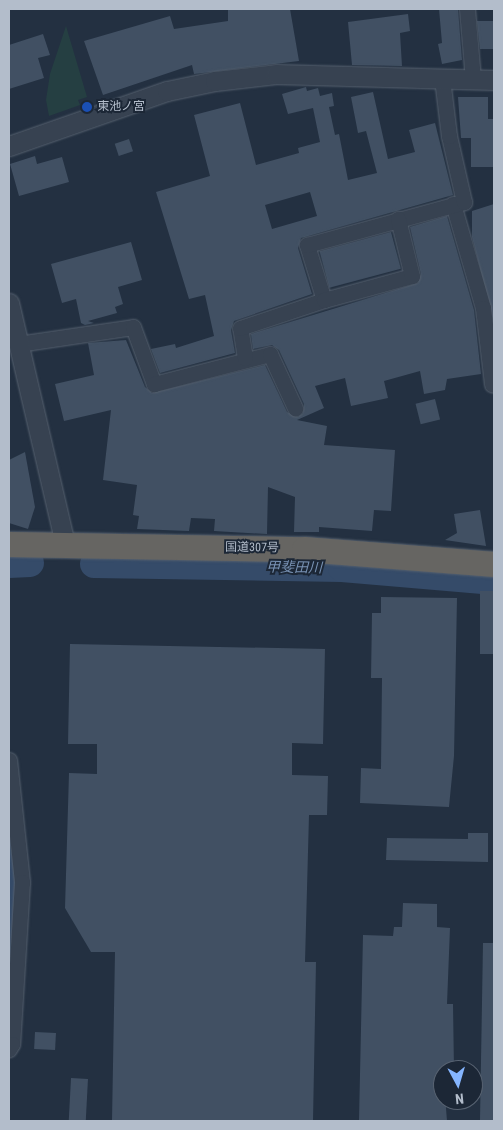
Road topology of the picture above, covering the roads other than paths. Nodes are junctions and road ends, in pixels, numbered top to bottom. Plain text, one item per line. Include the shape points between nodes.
1 (467, 9) edge
2 (442, 78) junction
3 (473, 79) junction
4 (494, 80) edge
5 (9, 146) edge
6 (453, 204) junction
7 (398, 219) junction
8 (324, 300) junction
9 (9, 302) edge
10 (18, 344) junction
11 (246, 358) junction
12 (492, 384) dead end
13 (295, 408) dead end
14 (9, 544) edge
15 (65, 544) junction
16 (494, 564) edge
17 (9, 760) edge
18 (9, 1049) edge

1 - 3 street
2 - 3 street
2 - 5 street via 276,74 215,81 167,91
2 - 6 street via 449,136 464,202
3 - 4 street
6 - 7 street
6 - 12 street via 483,308
7 - 8 street via 412,276
7 - 8 street via 307,245
8 - 11 street via 240,328
9 - 10 street
10 - 11 street via 133,327 154,384
10 - 15 street
11 - 13 street via 270,354
14 - 15 highway, 国道307号
15 - 16 highway, 国道307号 via 304,549
17 - 18 street via 22,882 12,1044

